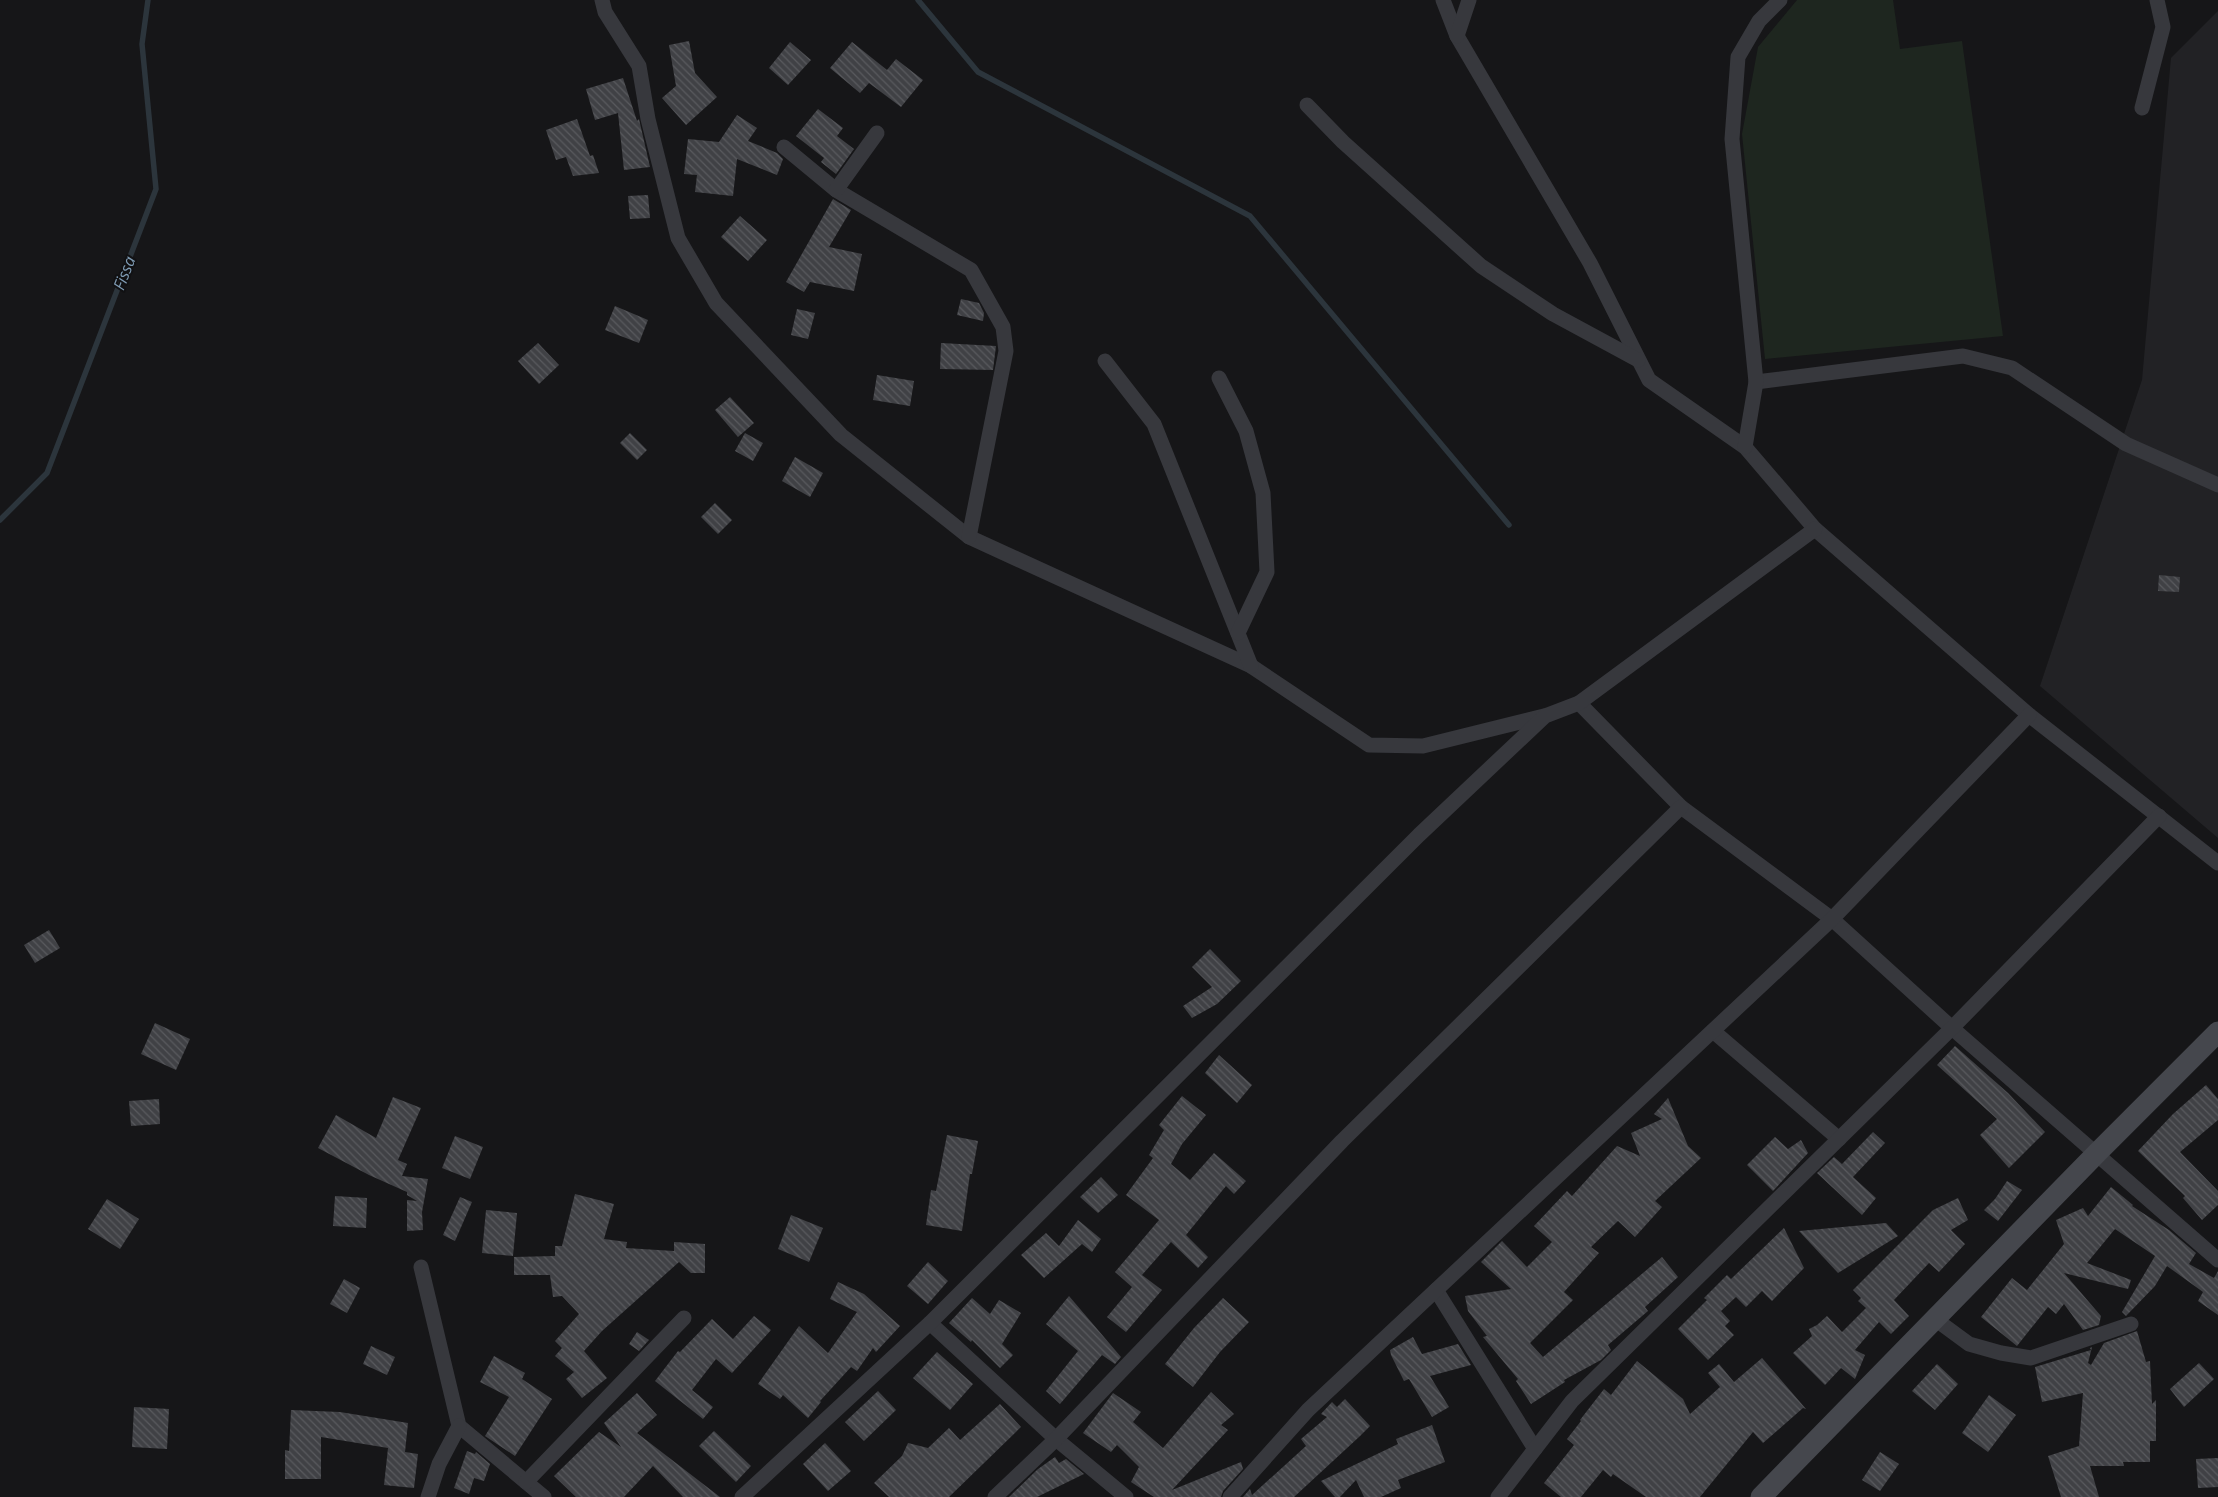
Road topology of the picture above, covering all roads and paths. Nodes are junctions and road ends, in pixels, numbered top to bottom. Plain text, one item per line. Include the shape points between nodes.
1 (602, 0) edge
2 (1443, 0) edge
3 (1469, 0) edge
4 (1780, 0) edge
5 (2157, 0) edge
6 (1457, 36) junction
7 (1307, 105) dead end
8 (2142, 108) dead end
9 (877, 133) dead end
10 (784, 147) dead end
11 (836, 190) junction
12 (1638, 360) junction
13 (1105, 361) dead end
14 (1219, 378) dead end
15 (1756, 382) junction
16 (1745, 447) junction
17 (2218, 485) edge
18 (1815, 529) junction
19 (969, 537) junction
20 (1238, 633) junction
21 (1251, 666) junction
22 (1579, 702) junction
23 (2029, 715) junction
24 (1545, 716) junction
25 (1681, 807) junction
26 (2159, 816) junction
27 (2218, 863) edge
28 (1832, 919) junction
29 (1952, 1028) junction
30 (1713, 1031) junction
31 (2218, 1032) edge
32 (1839, 1139) junction
33 (2096, 1153) junction
34 (2218, 1260) edge
35 (421, 1267) dead end
36 (1436, 1290) junction
37 (684, 1318) dead end
38 (1935, 1319) junction
39 (930, 1323) junction
40 (2131, 1324) dead end
41 (459, 1426) junction
42 (1056, 1439) junction
43 (1535, 1449) junction
44 (526, 1482) junction
45 (1510, 1482) junction
46 (428, 1497) edge
47 (544, 1497) edge
48 (742, 1497) edge
49 (995, 1497) edge
50 (1126, 1497) edge
51 (1230, 1497) edge
52 (1498, 1497) edge
53 (1515, 1497) edge
54 (1761, 1497) edge

1 - 19 street via 605,12 639,66 648,120 678,238 716,302 840,435
2 - 6 street
3 - 6 street
4 - 15 street via 1759,21 1738,57 1732,139
5 - 8 street via 2163,27
6 - 12 street via 1590,263
7 - 12 street via 1343,142 1481,266 1553,314
9 - 11 street
10 - 11 street
11 - 19 street via 971,270 1003,327 1006,351
12 - 16 street via 1649,380
13 - 20 street via 1154,424
14 - 20 street via 1246,431 1263,493 1267,572
15 - 16 street
15 - 17 street via 1963,356 2012,368 2126,444
16 - 18 street
18 - 22 street
18 - 23 street
19 - 21 street
20 - 21 street
21 - 24 street via 1369,745 1423,746
22 - 24 street
22 - 25 street
23 - 26 street
23 - 28 street
24 - 39 street via 1419,835
25 - 28 street
25 - 42 street via 1342,1141
26 - 27 street
26 - 29 street
28 - 29 street
28 - 30 street
29 - 32 street
29 - 33 street
30 - 32 street
30 - 36 street
31 - 33 main road
32 - 43 street via 1572,1401
33 - 34 street
33 - 38 main road
35 - 41 street
36 - 43 street
36 - 51 street via 1308,1410
37 - 44 street
38 - 40 street via 1970,1344 2031,1358
38 - 54 main road
39 - 42 street
39 - 48 street
41 - 44 street
41 - 46 street via 439,1464
42 - 49 street
42 - 50 street
43 - 45 street
44 - 47 street
45 - 52 street
45 - 53 street

